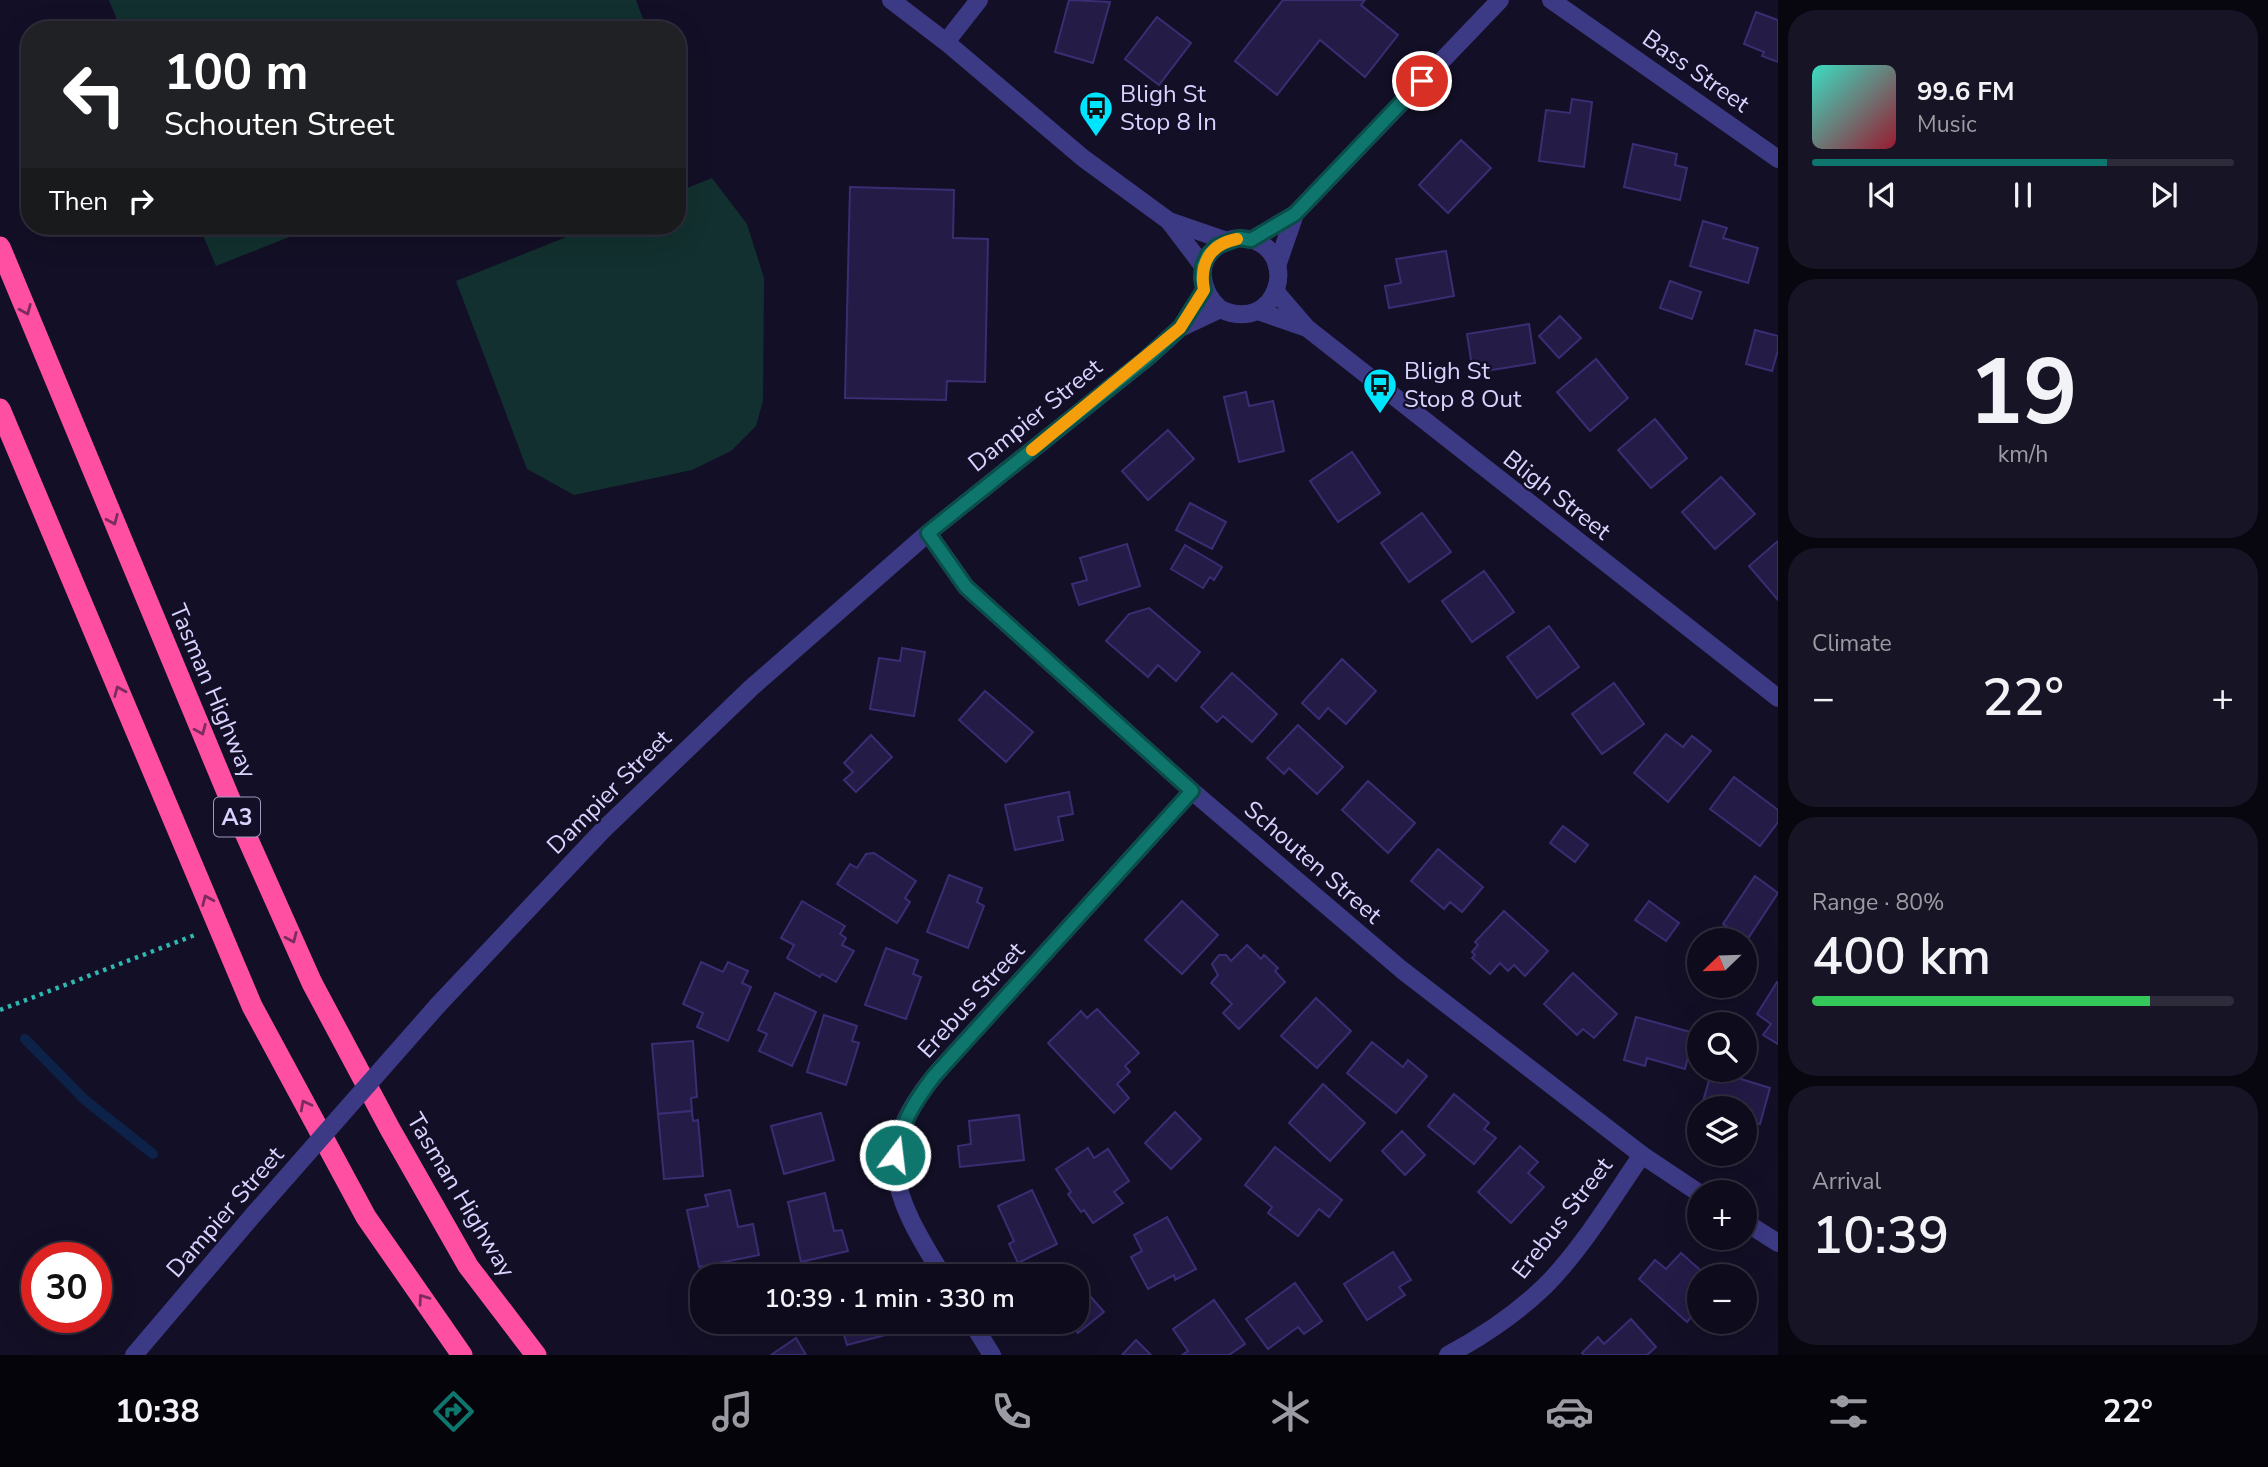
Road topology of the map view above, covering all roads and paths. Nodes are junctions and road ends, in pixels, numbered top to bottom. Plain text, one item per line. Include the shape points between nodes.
1 (891, 0) edge
2 (979, 0) edge
3 (1500, 0) edge
4 (1551, 0) edge
5 (946, 42) junction
6 (1778, 159) edge
7 (1295, 214) junction
8 (1168, 221) junction
9 (1251, 240) junction
10 (1227, 241) junction
11 (0, 247) edge
12 (1203, 266) junction
13 (1277, 266) junction
14 (1204, 290) junction
15 (1276, 292) junction
16 (1220, 309) junction
17 (1258, 311) junction
18 (1180, 328) junction
19 (1307, 328) junction
20 (0, 409) edge
21 (928, 533) junction
22 (1778, 698) edge
23 (1192, 791) junction
24 (218, 926) junction
25 (0, 1010) edge
26 (1642, 1155) junction
27 (1687, 1185) edge
28 (1757, 1230) edge
29 (1778, 1243) edge
30 (936, 1264) edge
31 (979, 1334) edge
32 (134, 1355) edge
33 (462, 1355) edge
34 (536, 1355) edge
35 (992, 1355) edge
36 (1448, 1355) edge

1 - 5 street
2 - 5 street
3 - 7 street
4 - 6 street, Bass Street
5 - 8 street via 1083,158
7 - 9 street
7 - 13 street
8 - 10 street
8 - 12 street
9 - 10 street
9 - 13 street via 1272,254
10 - 12 street via 1208,255
11 -> 34 highway, Tasman Highway / A3 via 229,797 312,983 468,1266
12 - 14 street
13 - 15 street
14 - 16 street
14 - 18 street
15 - 17 street
15 - 19 street
16 - 17 street via 1245,315
16 - 18 street
17 - 19 street
18 - 21 street, Dampier Street
19 - 22 street, Bligh Street
24 -> 20 highway, A3
21 - 23 street, Schouten Street via 966,587
21 - 32 street, Dampier Street, bridge via 751,688 602,831 438,1005
23 - 26 street, Schouten Street via 1402,970
23 - 30 street, Erebus Street via 941,1068 907,1115 897,1145 895,1178 913,1228
24 - 25 path
33 -> 24 highway, A3 via 366,1217 252,1006
26 - 27 street, Schouten Street
26 - 36 street, Erebus Street via 1545,1286 1493,1329
28 - 29 street
31 - 35 street

